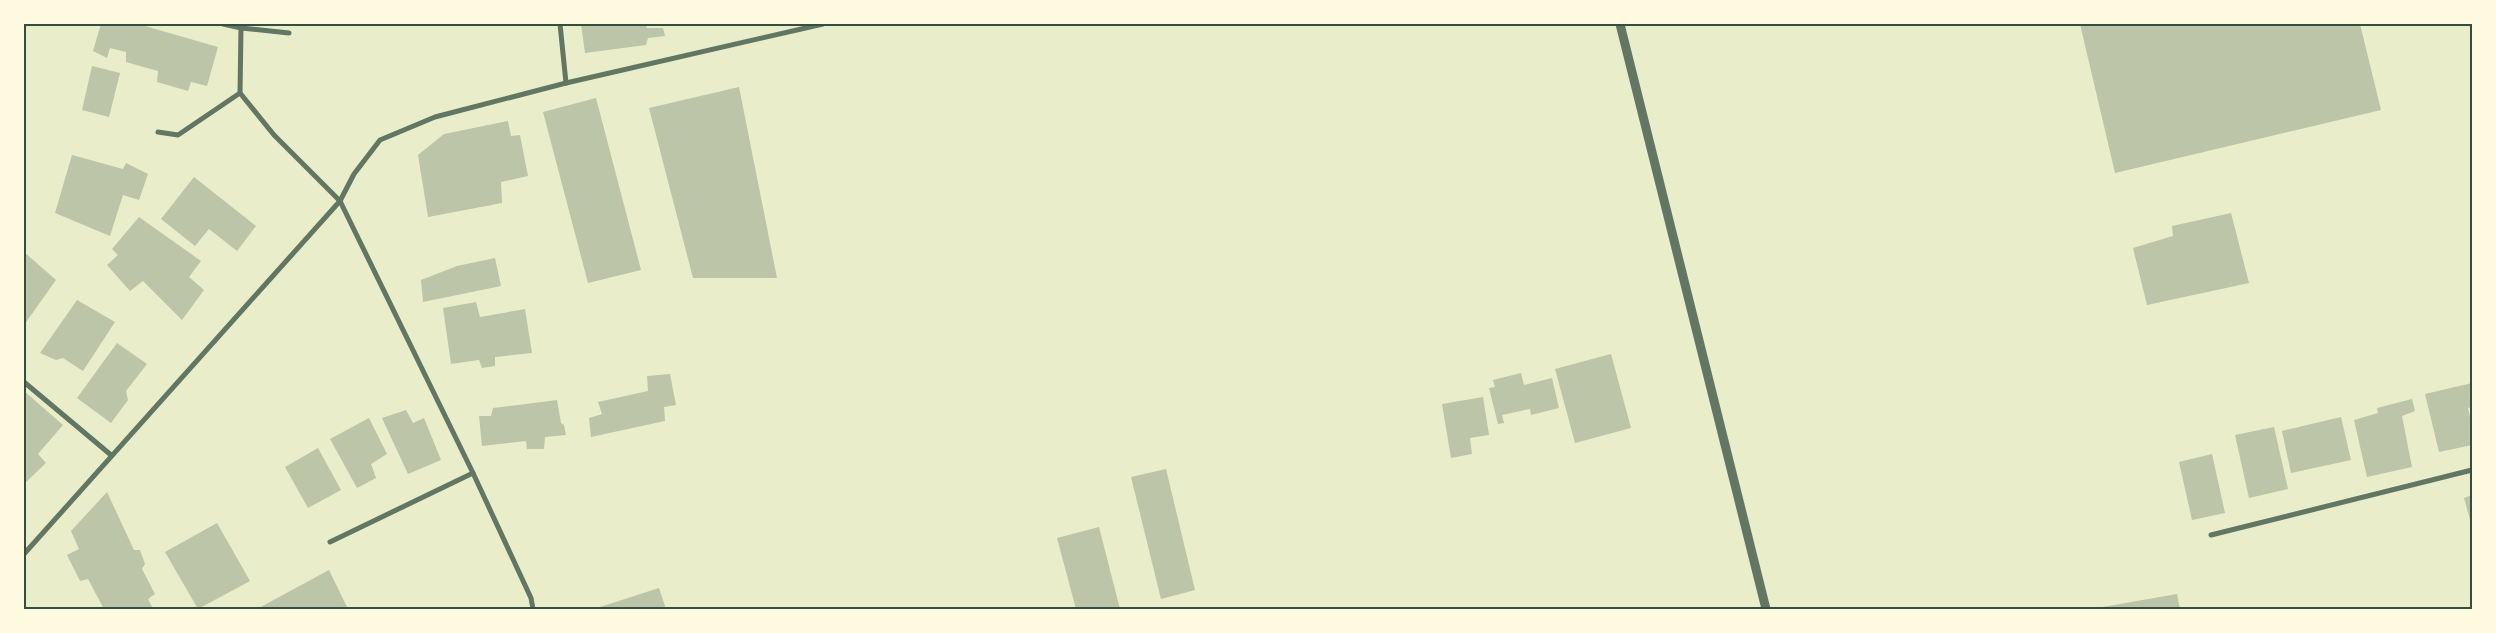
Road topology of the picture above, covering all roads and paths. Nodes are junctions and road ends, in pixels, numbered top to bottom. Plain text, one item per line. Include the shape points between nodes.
1 (223, 24) edge
2 (560, 24) edge
3 (823, 24) edge
4 (1620, 24) edge
5 (241, 28) junction
6 (289, 33) dead end
7 (566, 83) junction
8 (240, 93) junction
9 (158, 132) dead end
10 (340, 201) junction
11 (24, 382) edge
12 (111, 455) junction
13 (2472, 470) edge
14 (473, 473) junction
15 (2211, 535) dead end
16 (330, 542) dead end
17 (24, 554) edge
18 (532, 609) edge
19 (1766, 609) edge

1 - 5 street
2 - 7 street
3 - 7 street
4 - 19 street
5 - 6 street
5 - 8 street
7 - 10 street via 435,116 380,140 354,174
8 - 9 street via 178,135
8 - 10 street via 274,136
10 - 12 street
10 - 14 street
11 - 12 street
12 - 17 street
13 - 15 street
14 - 16 street
14 - 18 street via 531,598

